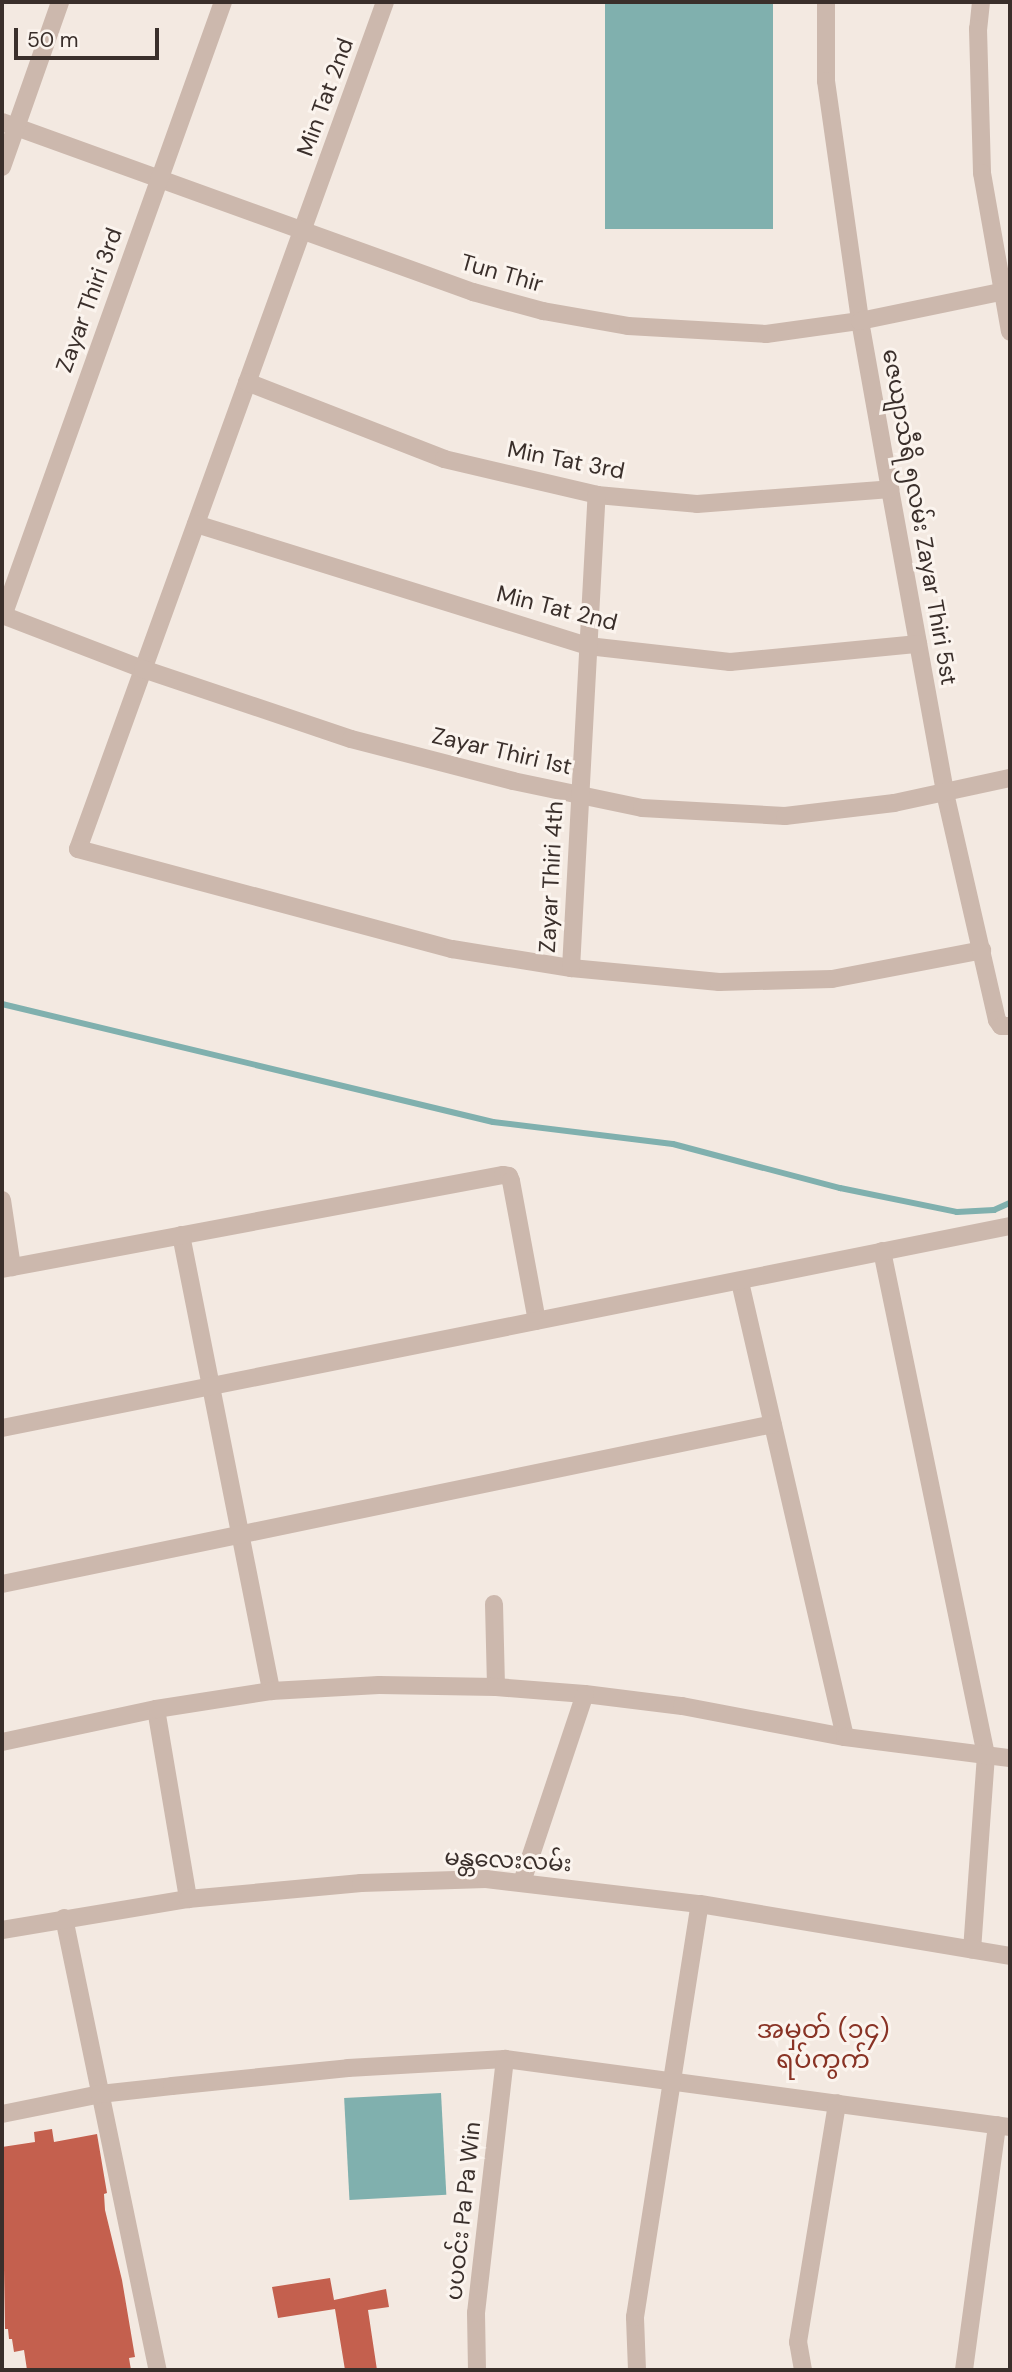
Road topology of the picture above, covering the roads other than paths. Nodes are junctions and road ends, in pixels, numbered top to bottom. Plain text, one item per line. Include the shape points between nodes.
1 (60, 2) edge
2 (223, 2) edge
3 (385, 2) edge
4 (826, 2) edge
5 (981, 2) edge
6 (9, 124) edge
7 (2, 167) edge
8 (159, 178) junction
9 (302, 230) junction
10 (1006, 291) edge
11 (860, 321) junction
12 (1010, 332) edge
13 (247, 382) junction
14 (890, 489) junction
15 (597, 495) junction
16 (196, 524) junction
17 (2, 615) edge
18 (918, 644) junction
19 (588, 646) junction
20 (144, 669) junction
21 (1010, 778) edge
22 (944, 793) junction
23 (580, 795) junction
24 (982, 950) junction
25 (571, 968) junction
26 (1010, 1026) edge
27 (2, 1200) edge
28 (1010, 1226) edge
29 (181, 1235) junction
30 (882, 1251) junction
31 (7, 1268) edge
32 (740, 1282) junction
33 (537, 1321) junction
34 (210, 1386) junction
35 (773, 1424) junction
36 (2, 1428) edge
37 (240, 1536) junction
38 (2, 1584) edge
39 (494, 1604) dead end
40 (496, 1687) junction
41 (271, 1691) junction
42 (585, 1694) junction
43 (156, 1709) junction
44 (845, 1737) junction
45 (2, 1742) edge
46 (986, 1755) junction
47 (1010, 1758) edge
48 (522, 1882) junction
49 (188, 1899) junction
50 (700, 1904) junction
51 (64, 1918) junction
52 (2, 1930) edge
53 (972, 1949) junction
54 (1010, 1956) edge
55 (505, 2059) junction
56 (674, 2080) junction
57 (100, 2094) junction
58 (837, 2103) junction
59 (2, 2114) edge
60 (1003, 2126) edge
61 (158, 2370) edge
62 (477, 2370) edge
63 (637, 2370) edge
64 (803, 2370) edge
65 (964, 2370) edge

1 - 6 street
2 - 8 street, Zayar Thiri 3rd
3 - 9 street, Min Tat 2nd
4 - 11 street, ဇေယျာသီရိ ၅လမ်း Zayar Thiri 5st via 826,81
5 - 10 street via 982,173
6 - 7 street
6 - 8 street, Tun Thir
8 - 9 street, Tun Thir
8 - 17 street, Zayar Thiri 3rd
9 - 11 street, Tun Thir via 472,292 628,326 766,334
9 - 13 street, Min Tat 2nd
10 - 11 street, Tun Thir
10 - 12 street
11 - 14 street, ဇေယျာသီရိ ၅လမ်း Zayar Thiri 5st
13 - 15 street, Min Tat 3rd via 444,459
13 - 16 street, Min Tat 2nd
14 - 15 street, Min Tat 3rd via 697,504
14 - 18 street, ဇေယျာသီရိ ၅လမ်း Zayar Thiri 5st
15 - 19 street, Zayar Thiri 4th
16 - 19 street, Min Tat 2nd
16 - 20 street, Min Tat 2nd
17 - 20 street, Zayar Thiri 1st
18 - 19 street, Min Tat 2nd via 730,662
18 - 22 street, ဇေယျာသီရိ ၅လမ်း Zayar Thiri 5st
19 - 23 street, Zayar Thiri 4th
20 - 23 street, Zayar Thiri 1st via 351,739
20 - 25 street, Min Tat 2nd via 78,849 439,946
21 - 22 street, Zayar Thiri 1st
22 - 23 street, Zayar Thiri 1st via 785,816 642,808
22 - 24 street, ဇေယျာသီရိ ၅လမ်း Zayar Thiri 5st
23 - 25 street, Zayar Thiri 4th
24 - 25 street via 832,979 719,982
24 - 26 street, ဇေယျာသီရိ ၅လမ်း Zayar Thiri 5st via 997,1020 1001,1026
27 - 31 street
28 - 30 street
29 - 31 street
29 - 33 street via 509,1176
29 - 34 street
30 - 32 street
30 - 46 street
32 - 33 street
32 - 35 street
33 - 34 street
34 - 36 street
34 - 37 street
35 - 37 street
35 - 44 street
37 - 38 street
37 - 41 street
39 - 40 street
40 - 41 street via 379,1685
40 - 42 street
41 - 43 street
42 - 44 street via 682,1706
42 - 48 street
43 - 45 street
43 - 49 street
44 - 46 street
46 - 47 street
46 - 53 street
48 - 49 street, မန္တလေးလမ်း via 361,1883
48 - 50 street, မန္တလေးလမ်း
49 - 51 street, မန္တလေးလမ်း
50 - 53 street, မန္တလေးလမ်း
50 - 56 street
51 - 52 street, မန္တလေးလမ်း
51 - 57 street
53 - 54 street, မန္တလေးလမ်း
55 - 56 street
55 - 57 street via 348,2068
55 - 62 street, ပပဝင်း Pa Pa Win via 476,2313
56 - 58 street
56 - 63 street via 635,2317
57 - 59 street
57 - 61 street
58 - 60 street
58 - 64 street via 798,2342
60 - 65 street

